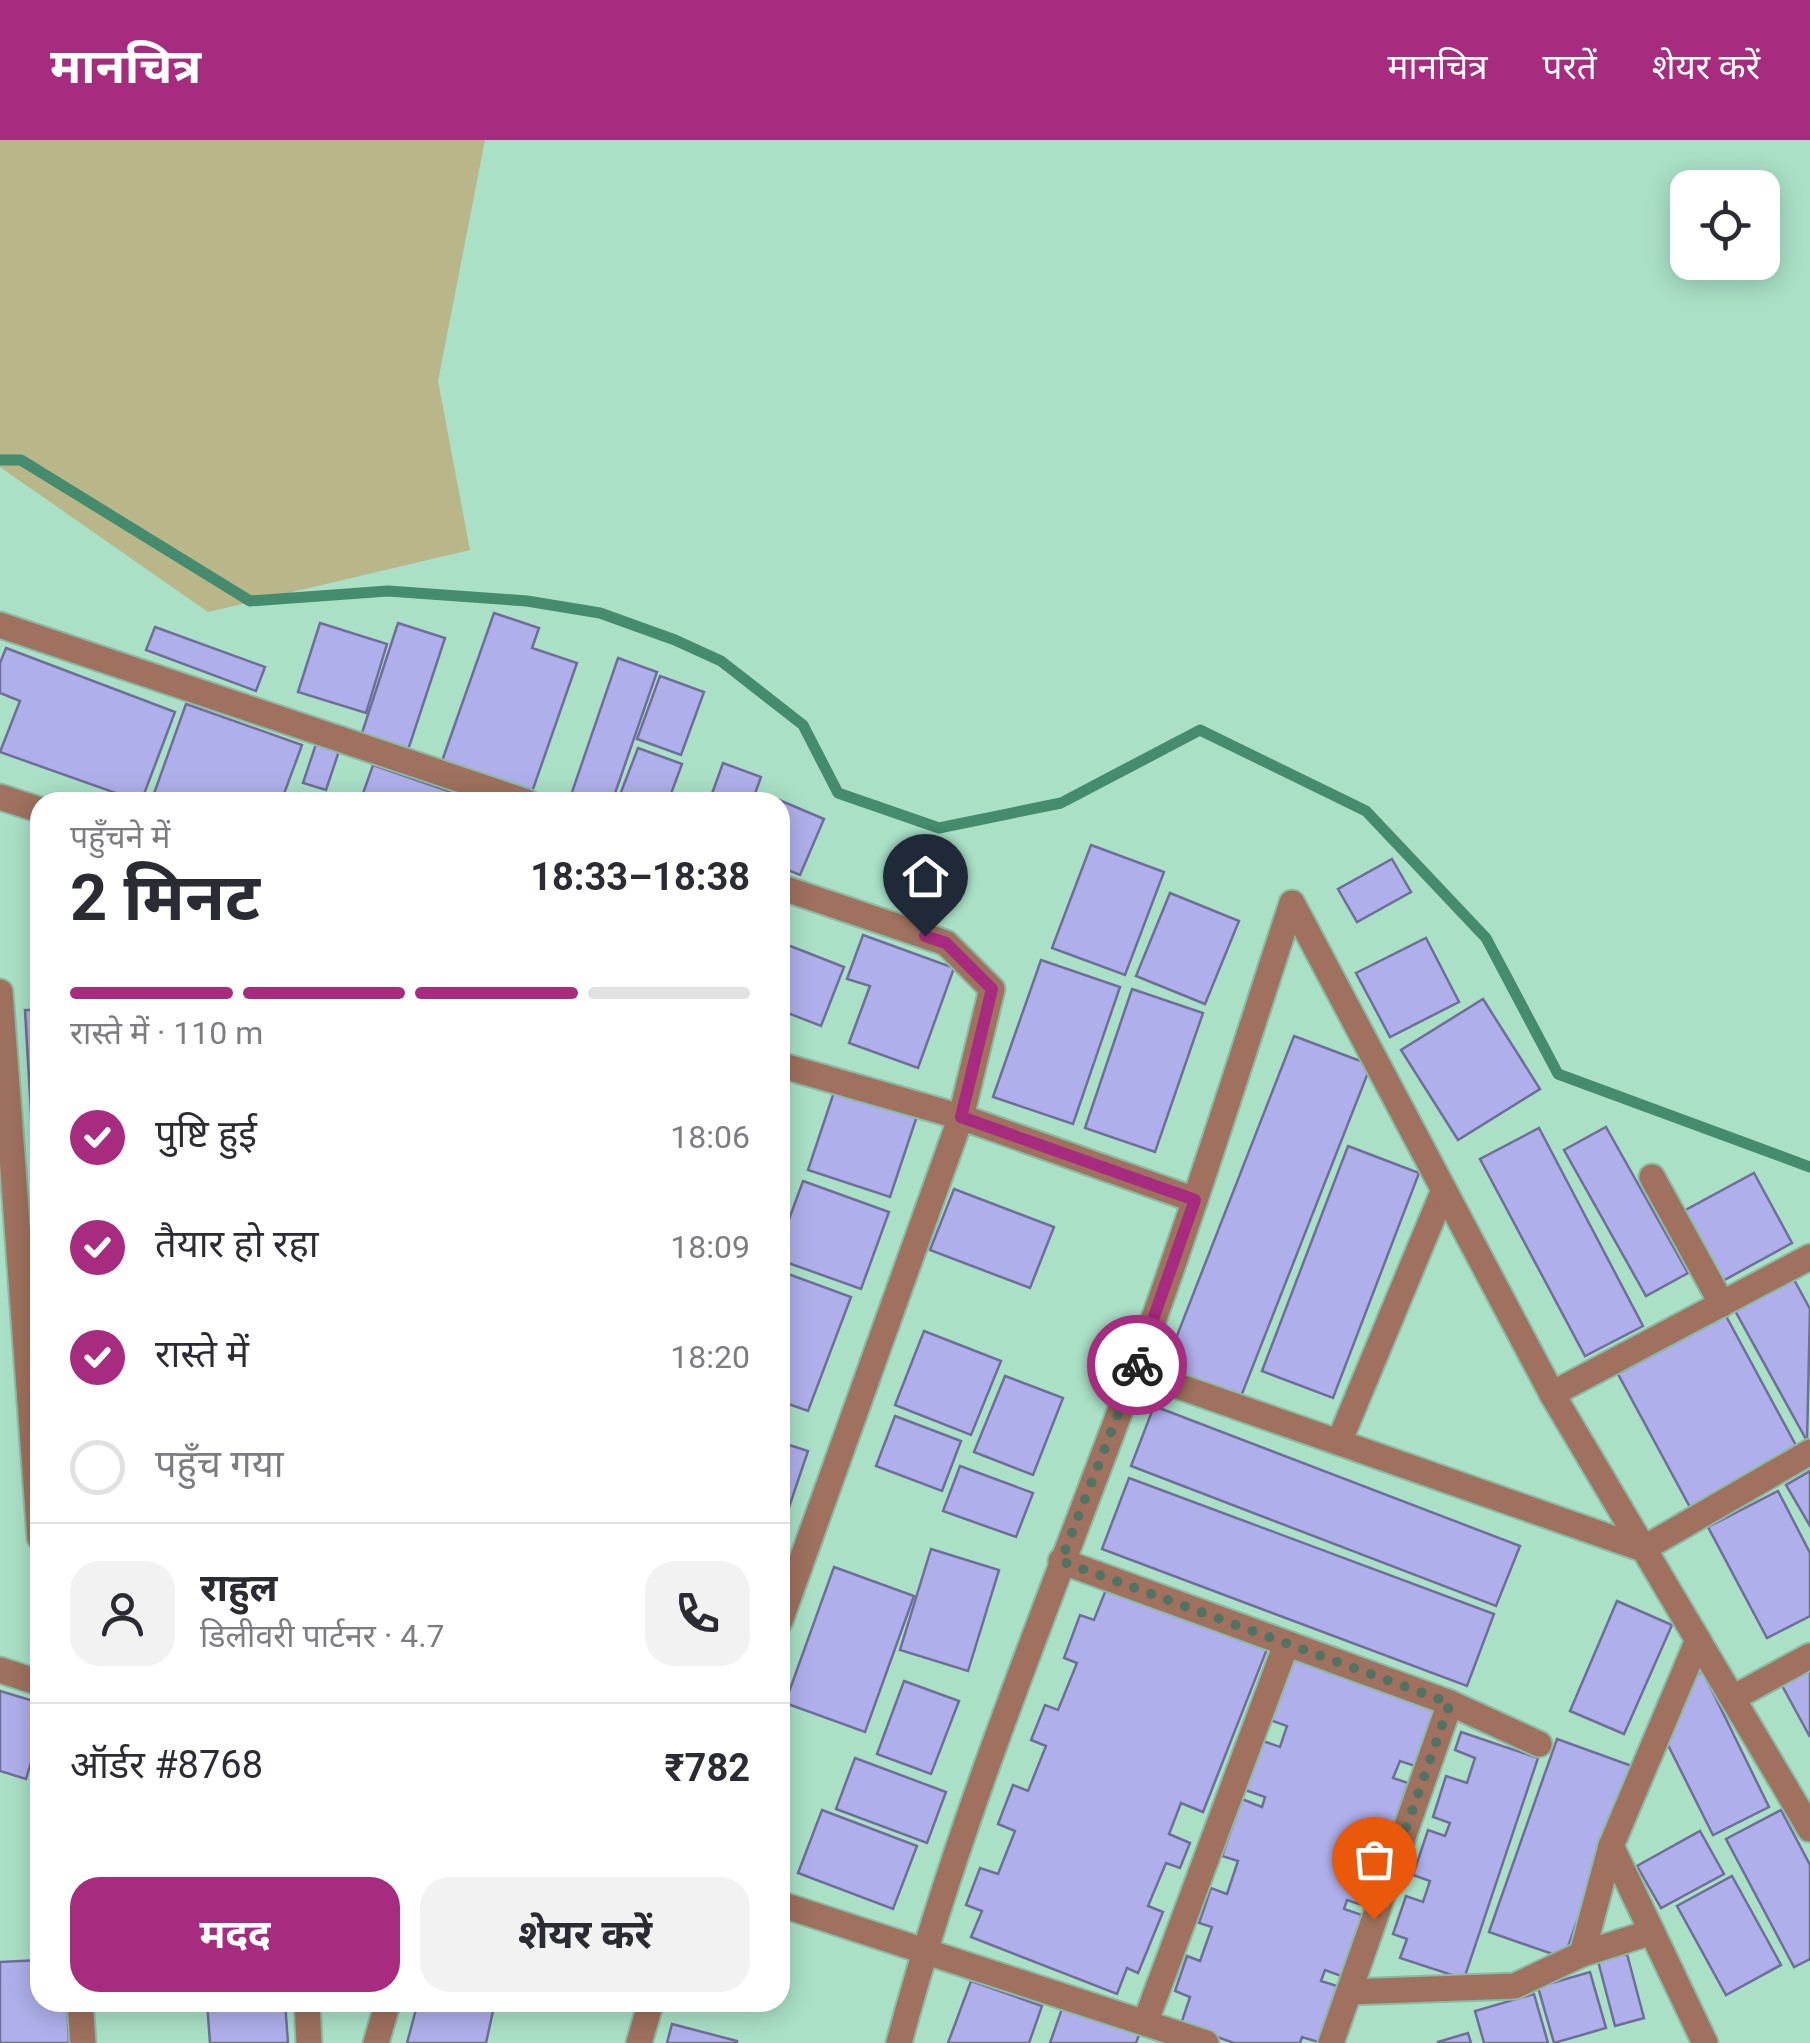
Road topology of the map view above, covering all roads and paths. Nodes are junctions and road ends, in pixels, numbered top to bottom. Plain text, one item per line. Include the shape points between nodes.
1 (0, 625) edge
2 (497, 792) edge
3 (0, 796) edge
4 (30, 806) edge
5 (790, 890) edge
6 (0, 992) edge
7 (790, 1068) edge
8 (961, 1117) junction
9 (1652, 1176) dead end
10 (1444, 1190) junction
11 (1195, 1200) junction
12 (1810, 1257) edge
13 (1722, 1304) junction
14 (1135, 1371) junction
15 (1552, 1394) junction
16 (30, 1402) edge
17 (1339, 1442) junction
18 (1810, 1452) edge
19 (1644, 1548) junction
20 (1061, 1561) junction
21 (790, 1593) edge
22 (1698, 1640) junction
23 (1286, 1645) junction
24 (1810, 1656) edge
25 (0, 1670) edge
26 (30, 1680) edge
27 (1734, 1698) junction
28 (1450, 1703) junction
29 (1539, 1744) dead end
30 (1810, 1829) edge
31 (1611, 1846) junction
32 (790, 1907) edge
33 (1652, 1932) junction
34 (924, 1950) junction
35 (1582, 1954) junction
36 (1349, 1992) junction
37 (81, 2012) edge
38 (307, 2012) edge
39 (385, 2012) edge
40 (648, 2012) edge
41 (1146, 2022) junction
42 (83, 2043) edge
43 (309, 2043) edge
44 (376, 2043) edge
45 (640, 2043) edge
46 (899, 2043) edge
47 (1206, 2043) edge
48 (1331, 2043) edge
49 (1705, 2043) edge

1 - 2 street
3 - 4 street
5 - 8 street via 946,943 992,989
6 - 16 street
7 - 8 street
8 - 11 street
8 - 21 street
9 - 13 street
10 - 11 street via 1292,903
10 - 15 street
10 - 17 street
11 - 14 street
12 - 13 street
13 - 15 street
14 - 17 street
14 - 20 street
15 - 19 street
17 - 19 street
18 - 19 street
19 - 22 street
20 - 23 street
20 - 34 street
22 - 27 street
22 - 31 street
23 - 28 street
23 - 41 street
24 - 27 street
25 - 26 street
27 - 30 street
28 - 29 street
28 - 36 street
31 - 33 street
31 - 35 street
32 - 34 street
33 - 35 street
33 - 49 street
34 - 41 street
34 - 46 street
35 - 36 street via 1516,1986
36 - 48 street
37 - 42 street
38 - 43 street
39 - 44 street
40 - 45 street
41 - 47 street

